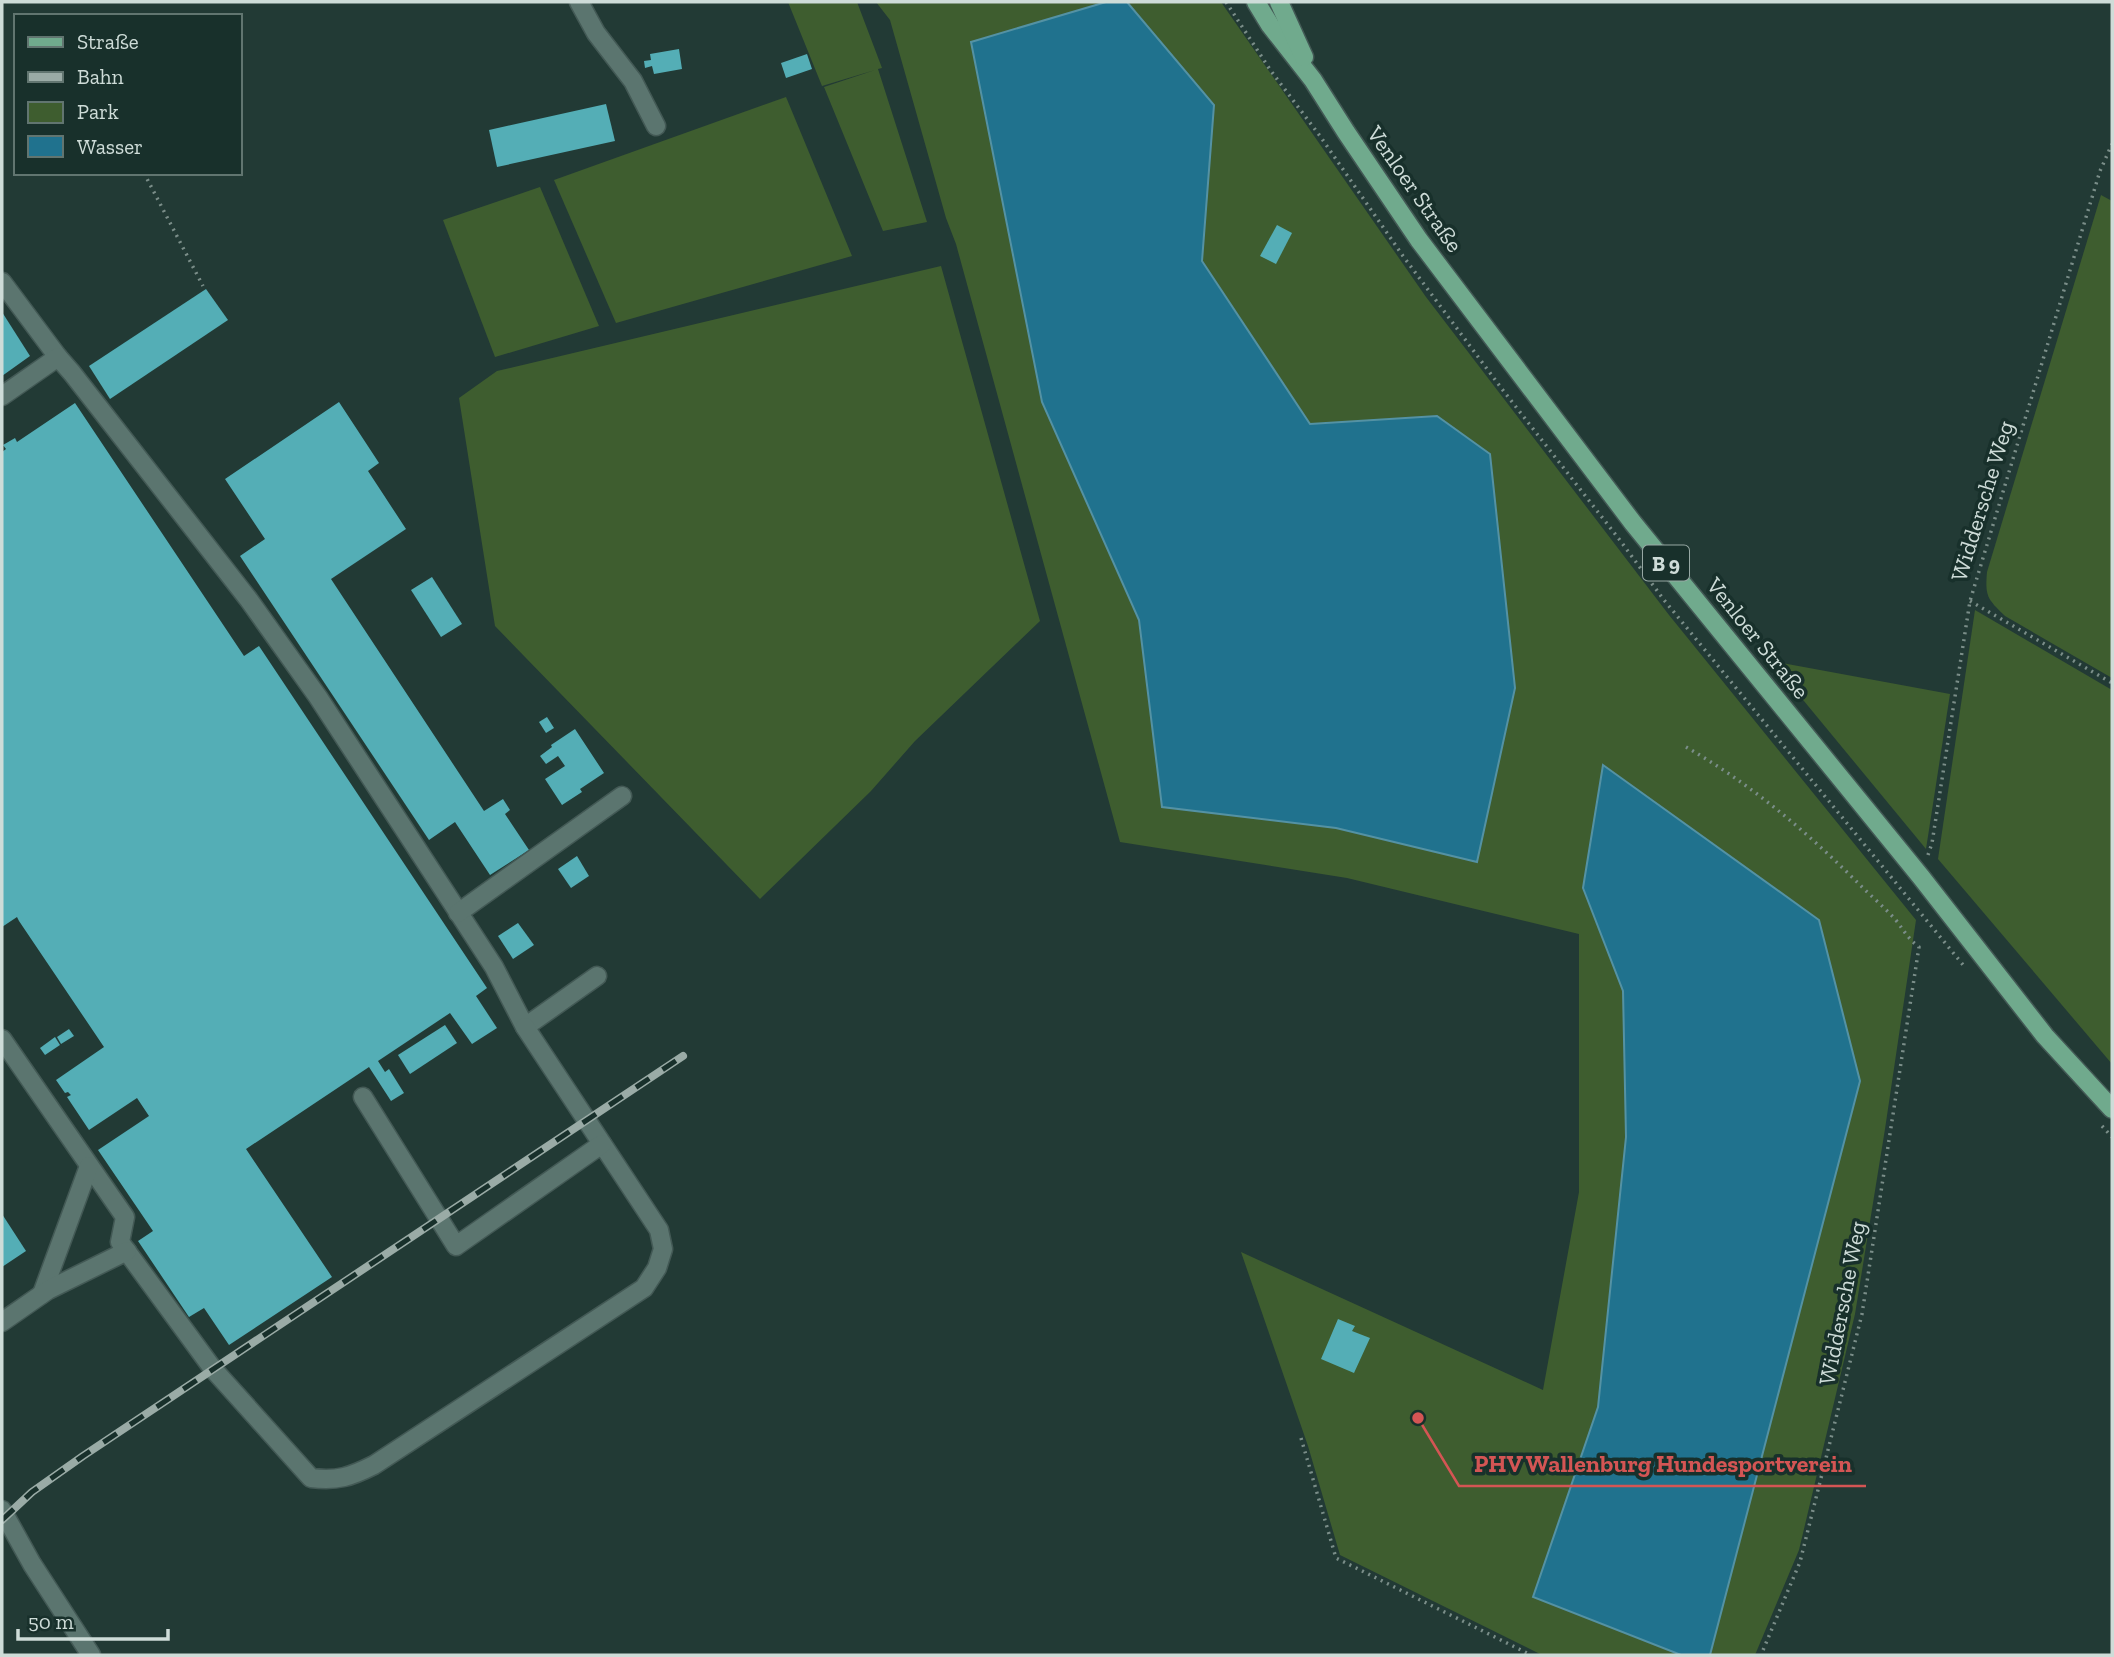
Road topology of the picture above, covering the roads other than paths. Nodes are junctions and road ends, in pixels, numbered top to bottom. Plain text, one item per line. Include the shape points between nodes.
1 (579, 2) edge
2 (1256, 2) edge
3 (1279, 2) edge
4 (1313, 80) junction
5 (656, 126) dead end
6 (2, 282) edge
7 (58, 356) junction
8 (2, 396) edge
9 (622, 796) dead end
10 (458, 913) junction
11 (597, 976) dead end
12 (525, 1027) junction
13 (2, 1040) edge
14 (363, 1097) dead end
15 (2112, 1109) edge
16 (602, 1143) junction
17 (89, 1166) junction
18 (127, 1251) junction
19 (42, 1294) junction
20 (2, 1322) edge
21 (2, 1510) edge
22 (91, 1655) edge

1 - 5 lane via 633,81
2 - 4 main road, Venloer Straße / B 9
3 - 4 main road, Venloer Straße / B 9
4 - 15 main road, Venloer Straße / B 9 via 1419,240 1633,523 2045,1035
6 - 7 lane
7 - 8 lane
7 - 10 lane via 249,600 318,697
9 - 10 lane
10 - 12 lane via 494,967
11 - 12 lane
12 - 16 lane
13 - 17 lane
14 - 16 lane via 456,1246
16 - 18 lane via 659,1230 663,1249 643,1288 352,1476 311,1478 213,1369
17 - 18 lane via 125,1217 120,1242
17 - 19 lane
18 - 19 lane
19 - 20 lane
21 - 22 lane

